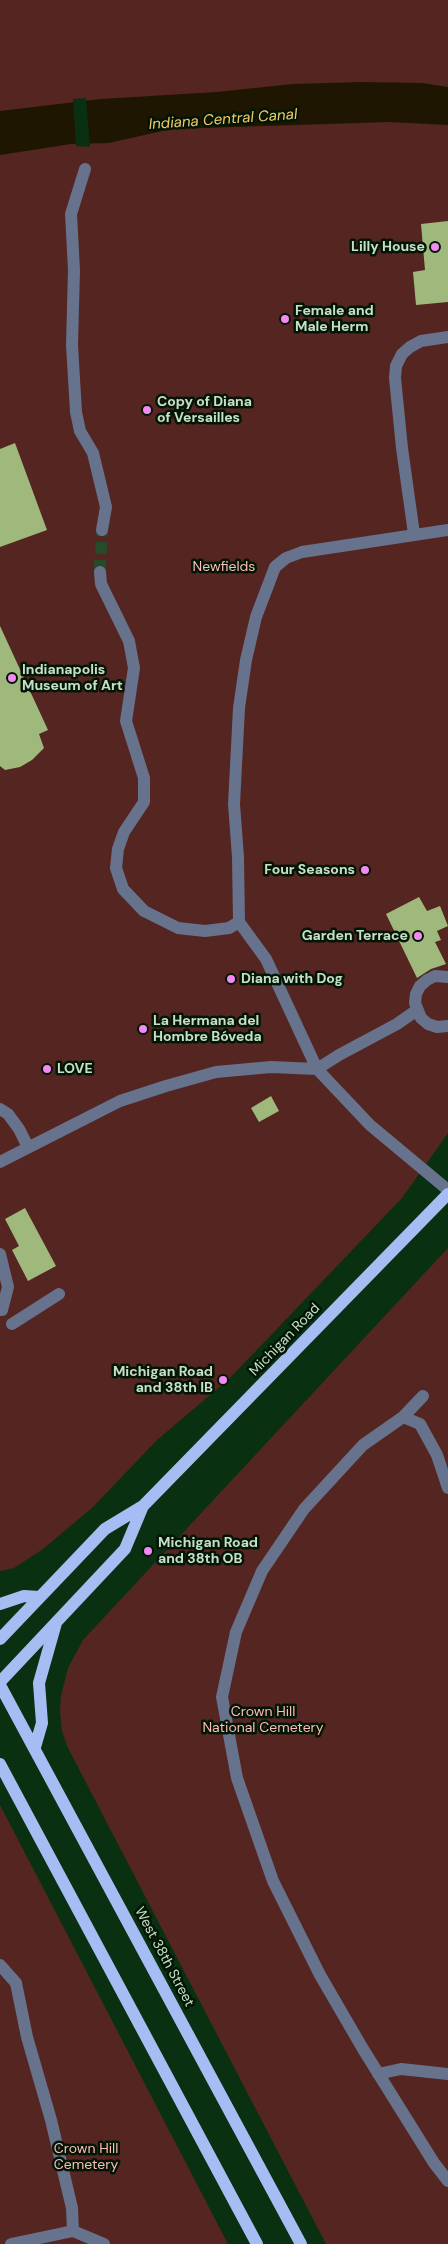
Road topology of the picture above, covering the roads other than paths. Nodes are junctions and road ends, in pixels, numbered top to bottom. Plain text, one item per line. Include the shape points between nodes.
1 (85, 169) dead end
2 (448, 337) edge
3 (102, 530) tunnel mouth
4 (448, 530) edge
5 (414, 534) junction
6 (100, 572) tunnel mouth
7 (239, 922) junction
8 (448, 977) edge
9 (417, 1010) junction
10 (448, 1026) edge
11 (317, 1069) junction
12 (0, 1108) edge
13 (28, 1147) junction
14 (0, 1162) edge
15 (448, 1190) edge
16 (448, 1194) edge
17 (0, 1254) edge
18 (59, 1294) dead end
19 (0, 1310) edge
20 (12, 1324) dead end
21 (423, 1396) dead end
22 (403, 1417) junction
23 (448, 1488) edge
24 (143, 1506) junction
25 (39, 1597) junction
26 (0, 1604) edge
27 (56, 1623) junction
28 (0, 1639) edge
29 (0, 1683) edge
30 (35, 1747) junction
31 (0, 1764) edge
32 (0, 1965) edge
33 (378, 2074) junction
34 (448, 2074) edge
35 (448, 2181) edge
36 (72, 2231) junction
37 (11, 2244) edge
38 (104, 2244) edge
39 (257, 2244) edge
40 (301, 2244) edge

1 - 3 lane via 71,214 73,353 78,422 93,453 106,507
2 - 5 lane via 421,341 410,347 396,366 402,448
4 - 5 lane
5 - 7 lane via 302,552 286,558 275,567 256,617 239,708 234,804
6 - 7 lane via 101,584 129,640 134,668 126,721 144,778 144,802 124,832 118,849 116,868 123,889 144,911 178,928 205,932 229,928
7 - 11 lane via 266,959
8 - 9 lane via 435,976 420,986 416,994
9 - 10 lane via 428,1024
9 - 11 lane
11 - 13 lane via 271,1067 216,1072 120,1101
11 - 15 lane via 370,1125
12 - 13 lane via 19,1129
13 - 14 lane
16 - 24 main road, Michigan Road
17 - 19 lane via 8,1287
18 - 20 lane
21 - 22 lane
22 - 23 lane via 420,1424 437,1454
22 - 33 lane via 363,1445 311,1502 262,1571 236,1632 222,1697 237,1778 273,1881 320,1975
24 - 25 main road, Michigan Road via 105,1529
24 - 27 main road, Michigan Road via 125,1549
25 - 26 main road via 24,1596
25 - 28 main road, Michigan Road
27 - 29 main road, Michigan Road
27 - 30 main road via 40,1682 42,1723
29 - 30 main road, West 38th Street
30 - 40 main road, West 38th Street
31 - 39 main road
32 - 36 lane via 16,1982 27,2037 70,2199
33 - 34 lane via 401,2069
33 - 35 lane
36 - 37 lane
36 - 38 lane

